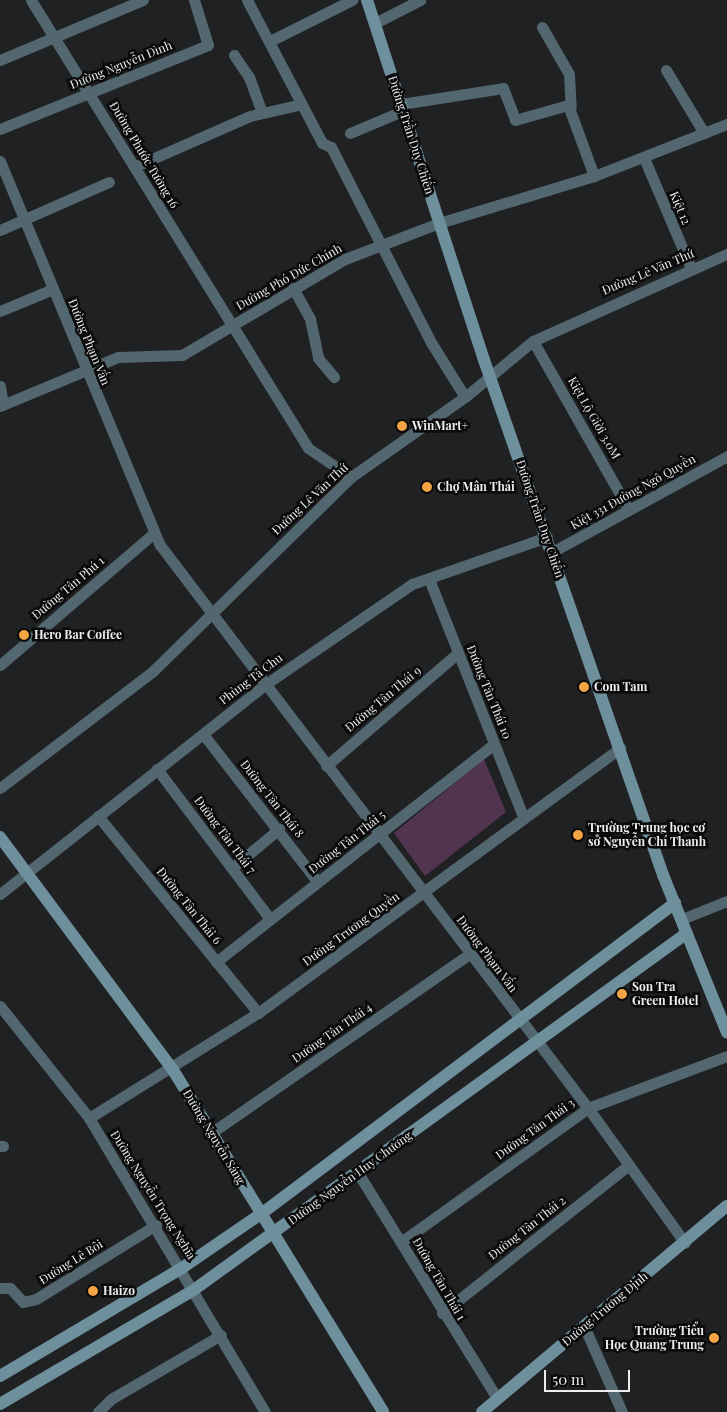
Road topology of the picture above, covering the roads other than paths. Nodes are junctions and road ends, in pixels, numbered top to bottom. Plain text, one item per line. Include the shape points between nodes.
1 (31, 0) edge
2 (143, 0) edge
3 (194, 0) edge
4 (247, 0) edge
5 (352, 0) edge
6 (367, 0) edge
7 (420, 0) edge
8 (375, 23) junction
9 (542, 26) dead end
10 (54, 38) junction
11 (270, 40) junction
12 (234, 55) dead end
13 (0, 60) edge
14 (666, 70) dead end
15 (90, 93) junction
16 (302, 104) junction
17 (571, 107) junction
18 (402, 108) junction
19 (262, 113) junction
20 (727, 124) edge
21 (0, 129) edge
22 (350, 133) dead end
23 (704, 134) junction
24 (644, 158) junction
25 (0, 161) edge
26 (136, 166) junction
27 (594, 176) junction
28 (109, 182) dead end
29 (24, 219) junction
30 (439, 223) junction
31 (0, 230) edge
32 (381, 246) junction
33 (727, 254) edge
34 (691, 268) junction
35 (293, 288) junction
36 (53, 289) junction
37 (0, 311) edge
38 (231, 326) junction
39 (532, 341) junction
40 (86, 370) junction
41 (334, 377) dead end
42 (490, 378) junction
43 (0, 386) edge
44 (465, 397) junction
45 (1, 405) edge
46 (727, 456) edge
47 (351, 477) junction
48 (630, 510) junction
49 (154, 533) junction
50 (547, 537) junction
51 (552, 552) junction
52 (429, 579) junction
53 (212, 612) junction
54 (458, 653) junction
55 (0, 665) edge
56 (263, 686) junction
57 (203, 734) junction
58 (494, 744) junction
59 (620, 748) junction
60 (326, 766) junction
61 (157, 769) junction
62 (0, 788) edge
63 (98, 816) junction
64 (523, 816) junction
65 (279, 829) junction
66 (379, 834) junction
67 (0, 837) edge
68 (234, 867) junction
69 (25, 875) junction
70 (318, 882) junction
71 (425, 892) junction
72 (0, 894) edge
73 (727, 901) edge
74 (675, 903) junction
75 (270, 919) junction
76 (682, 919) junction
77 (688, 933) junction
78 (468, 955) junction
79 (216, 962) junction
80 (0, 1006) edge
81 (258, 1013) junction
82 (521, 1021) junction
83 (727, 1033) edge
84 (539, 1043) junction
85 (727, 1056) edge
86 (173, 1070) junction
87 (588, 1108) junction
88 (89, 1118) junction
89 (211, 1133) junction
90 (629, 1165) junction
91 (358, 1173) junction
92 (727, 1206) edge
93 (261, 1214) junction
94 (156, 1226) junction
95 (273, 1234) junction
96 (401, 1242) junction
97 (685, 1243) junction
98 (182, 1268) junction
99 (0, 1288) edge
100 (195, 1289) junction
101 (442, 1312) junction
102 (584, 1326) junction
103 (221, 1335) junction
104 (0, 1376) edge
105 (497, 1398) junction
106 (0, 1404) edge
107 (98, 1412) edge
108 (265, 1412) edge
109 (383, 1412) edge
110 (482, 1412) edge
111 (622, 1412) edge

1 - 10 street, Đường Phước Tường 16
2 - 10 street
3 - 15 street, Đường Nguyễn Đình via 208,45
4 - 11 street
5 - 11 street
6 - 8 street, Đường Trần Duy Chiến
7 - 8 street
8 - 18 street, Đường Trần Duy Chiến
9 - 17 street via 569,74
10 - 13 street
10 - 15 street, Đường Phước Tường 16
11 - 16 street
12 - 19 street via 249,77
14 - 23 street
15 - 21 street, Đường Nguyễn Đình
15 - 26 street, Đường Phước Tường 16
16 - 19 street
16 - 32 street via 322,143 330,147
17 - 18 street via 515,120 503,88
17 - 27 street
18 - 22 street
18 - 30 street, Đường Trần Duy Chiến
19 - 26 street
20 - 23 street, Đường Phó Đức Chính
23 - 24 street, Đường Phó Đức Chính
24 - 27 street, Đường Phó Đức Chính
24 - 34 street, Kiệt 12
25 - 29 street, Đường Phạm Vấn
26 - 38 street, Đường Phước Tường 16
27 - 30 street, Đường Phó Đức Chính
28 - 29 street
29 - 31 street
29 - 36 street, Đường Phạm Vấn
30 - 32 street, Đường Phó Đức Chính
30 - 42 street, Đường Trần Duy Chiến
32 - 35 street, Đường Phó Đức Chính
32 - 44 street
33 - 34 street, Đường Lê Văn Thứ
34 - 39 street, Đường Lê Văn Thứ
35 - 38 street, Đường Phó Đức Chính
35 - 41 street via 310,318 318,358
36 - 37 street
36 - 40 street, Đường Phạm Vấn
38 - 40 street, Đường Phó Đức Chính via 182,355 118,357
38 - 47 street, Đường Phước Tường 16 via 308,448
39 - 42 street, Đường Lê Văn Thứ
39 - 48 street, Kiệt Lộ Giời 3.0M
40 - 45 street, Đường Phó Đức Chính
40 - 49 street, Đường Phạm Vấn
42 - 44 street, Đường Lê Văn Thứ
42 - 50 street, Đường Trần Duy Chiến
43 - 45 street
44 - 47 street, Đường Lê Văn Thứ
46 - 48 street, Kiệt 331 Đường Ngô Quyền
47 - 53 street, Đường Lê Văn Thứ
48 - 51 street, Kiệt 331 Đường Ngô Quyền
49 - 53 street, Đường Phạm Vấn
49 - 55 street, Đường Tân Phú 1
50 - 51 street, Đường Trần Duy Chiến
50 - 52 street, Phùng Tả Chu
51 - 59 street, Đường Trần Duy Chiến
52 - 54 street, Đường Tân Thái 10
52 - 56 street, Phùng Tả Chu via 412,584
53 - 56 street, Đường Phạm Vấn
53 - 62 street, Đường Lê Văn Thứ via 153,670
54 - 58 street, Đường Tân Thái 10
54 - 60 street, Đường Tân Thái 9
56 - 57 street, Phùng Tả Chu
56 - 60 street, Đường Phạm Vấn
57 - 61 street, Phùng Tả Chu
57 - 65 street, Đường Tân Thái 8
58 - 64 street, Đường Tân Thái 10
58 - 66 street, Đường Tân Thái 5
59 - 64 street, Đường Trương Quyền
59 - 74 street, Đường Trần Duy Chiến
60 - 66 street, Đường Phạm Vấn
61 - 63 street, Phùng Tả Chu
61 - 68 street, Đường Tân Thái 7
63 - 69 street, Phùng Tả Chu
63 - 79 street, Đường Tân Thái 6
64 - 71 street, Đường Trương Quyền
65 - 68 street
65 - 70 street, Đường Tân Thái 8
66 - 70 street, Đường Tân Thái 5
66 - 71 street, Đường Phạm Vấn
67 - 69 street, Đường Nguyễn Sáng
68 - 75 street, Đường Tân Thái 7
69 - 72 street, Phùng Tả Chu
69 - 86 street, Đường Nguyễn Sáng
70 - 75 street, Đường Tân Thái 5
71 - 78 street, Đường Phạm Vấn
71 - 81 street, Đường Trương Quyền
73 - 76 street
74 - 76 street, Đường Trần Duy Chiến
74 - 82 street, Đường Nguyễn Huy Chương
75 - 79 street, Đường Tân Thái 5
76 - 77 street, Đường Trần Duy Chiến
77 - 83 street, Đường Trần Duy Chiến
77 - 84 street, Đường Nguyễn Huy Chương
78 - 82 street, Đường Phạm Vấn
78 - 89 street, Đường Tân Thái 4
79 - 81 street, Đường Tân Thái 6
80 - 88 street, Đường Nguyễn Trọng Nghĩa
81 - 86 street, Đường Trương Quyền
82 - 84 street, Đường Phạm Vấn
82 - 93 street, Đường Nguyễn Huy Chương
84 - 87 street, Đường Phạm Vấn
84 - 91 street, Đường Nguyễn Huy Chương
85 - 87 street, Đường Tân Thái 3
86 - 88 street, Đường Trương Quyền
86 - 89 street, Đường Nguyễn Sáng
87 - 90 street, Đường Phạm Vấn
87 - 96 street, Đường Tân Thái 3
88 - 94 street, Đường Nguyễn Trọng Nghĩa
89 - 93 street, Đường Nguyễn Sáng
90 - 97 street, Đường Phạm Vấn
90 - 101 street, Đường Tân Thái 2
91 - 95 street, Đường Nguyễn Huy Chương
91 - 96 street, Đường Tân Thái 1
92 - 97 street, Đường Trương Định
93 - 95 street, Đường Nguyễn Sáng
93 - 98 street, Đường Nguyễn Huy Chương
94 - 98 street, Đường Nguyễn Trọng Nghĩa
94 - 99 street, Đường Lê Bôi via 36,1299 23,1302 10,1288
95 - 100 street, Đường Nguyễn Huy Chương
95 - 109 street, Đường Nguyễn Sáng
96 - 101 street, Đường Tân Thái 1
97 - 102 street, Đường Trương Định
98 - 100 street, Đường Nguyễn Trọng Nghĩa
98 - 104 street, Đường Nguyễn Huy Chương
100 - 103 street, Đường Nguyễn Trọng Nghĩa
100 - 106 street, Đường Nguyễn Huy Chương
101 - 105 street, Đường Tân Thái 1
102 - 105 street, Đường Trương Định
102 - 111 street
103 - 107 street via 110,1400
103 - 108 street, Đường Nguyễn Trọng Nghĩa
105 - 110 street, Đường Trương Định

